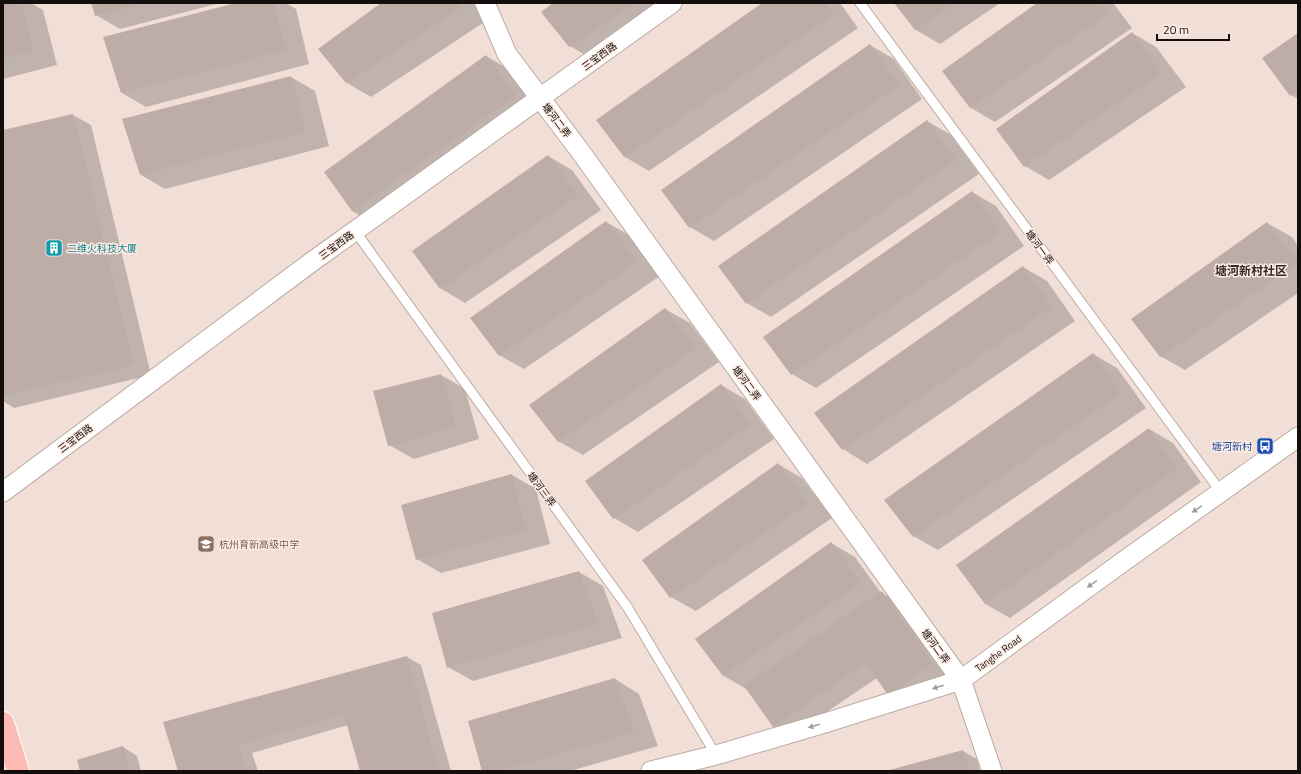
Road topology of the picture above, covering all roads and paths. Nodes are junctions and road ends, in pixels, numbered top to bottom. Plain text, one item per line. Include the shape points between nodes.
1 (484, 3) edge
2 (672, 3) edge
3 (860, 3) edge
4 (540, 98) junction
5 (355, 231) junction
6 (1298, 438) edge
7 (3, 492) edge
8 (1221, 492) junction
9 (961, 680) junction
10 (3, 723) edge
11 (716, 755) junction
12 (18, 771) edge
13 (651, 771) edge
14 (992, 771) edge

1 - 4 street, 塘河二弄 via 507,54
2 - 4 street, 三宝西路
3 - 8 lane, 塘河一弄
4 - 5 street, 三宝西路
4 - 9 street, 塘河二弄
5 - 7 street, 三宝西路
5 - 11 lane, 塘河三弄 via 628,608
6 - 8 street, Tanghe Road
8 -> 9 street, Tanghe Road
9 -> 11 street, Tanghe Road
9 - 14 street, 塘河二弄
10 - 12 main road
11 - 13 street, Tanghe Road

